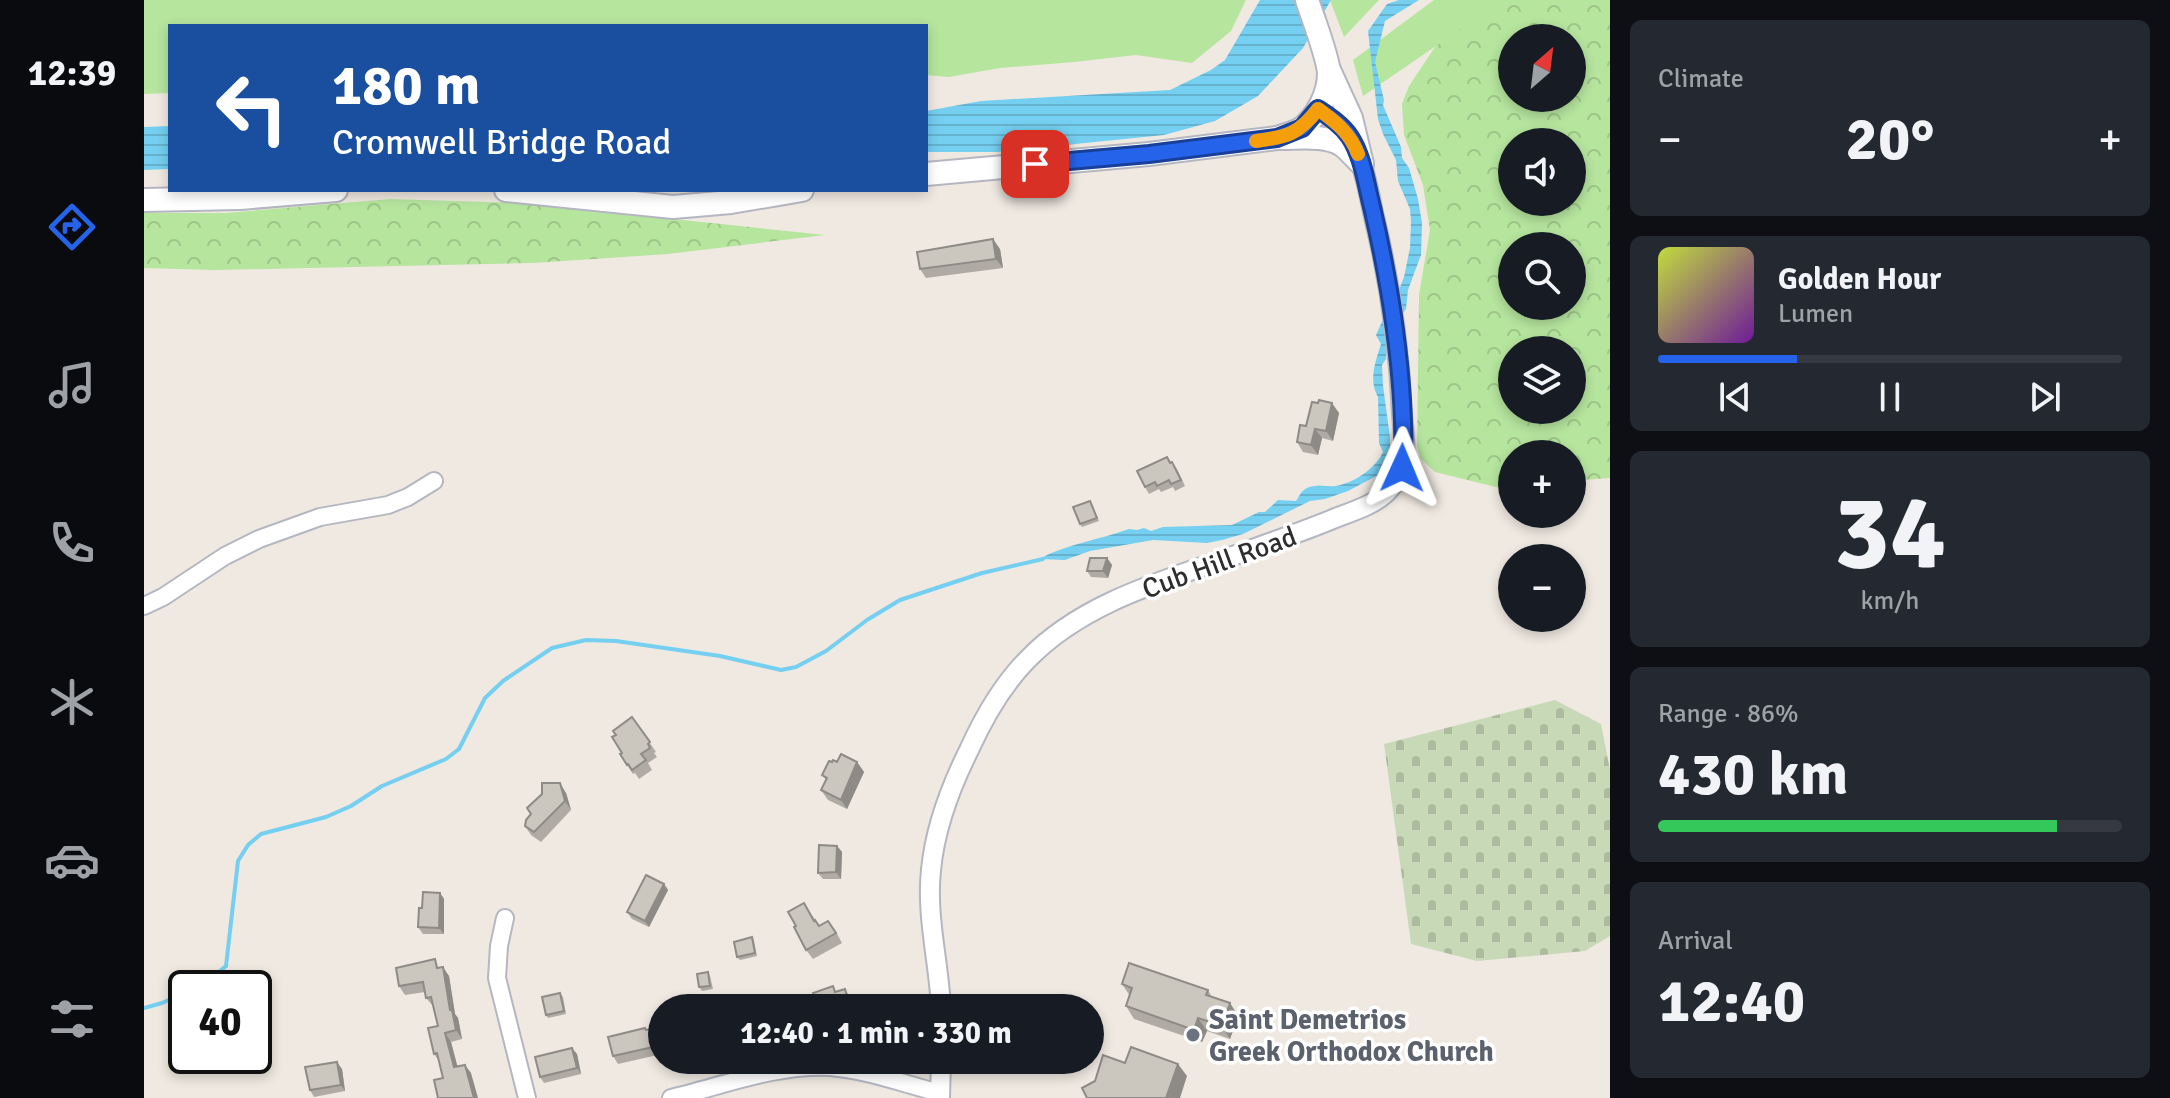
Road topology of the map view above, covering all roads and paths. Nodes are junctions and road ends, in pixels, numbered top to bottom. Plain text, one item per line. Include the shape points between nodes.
1 (1307, 0) edge
2 (1326, 61) junction
3 (1318, 109) junction
4 (1277, 138) junction
5 (1362, 164) junction
6 (928, 174) edge
7 (312, 192) edge
8 (526, 192) edge
9 (790, 192) edge
10 (144, 200) edge
11 (434, 481) dead end
12 (144, 606) edge
13 (505, 918) dead end
14 (940, 994) edge
15 (941, 1074) edge
16 (712, 1093) edge
17 (940, 1095) edge
18 (527, 1098) edge
19 (671, 1098) edge

1 - 2 main road
2 - 3 main road via 1327,87
2 - 5 main road via 1351,118
3 - 4 main road via 1302,128
3 - 5 street, Cub Hill Road via 1343,128
4 - 5 main road via 1333,141
4 - 6 main road
5 - 14 street, Cub Hill Road via 1394,314 1403,459 1397,480 1382,496 1331,520 1104,605 1026,660 984,719 939,823 930,896
7 - 10 main road
8 - 9 main road via 673,207
11 - 12 street via 388,505 320,517 259,539
13 - 18 street via 497,978
15 - 17 street
16 - 17 street via 773,1072 832,1067
16 - 19 street

